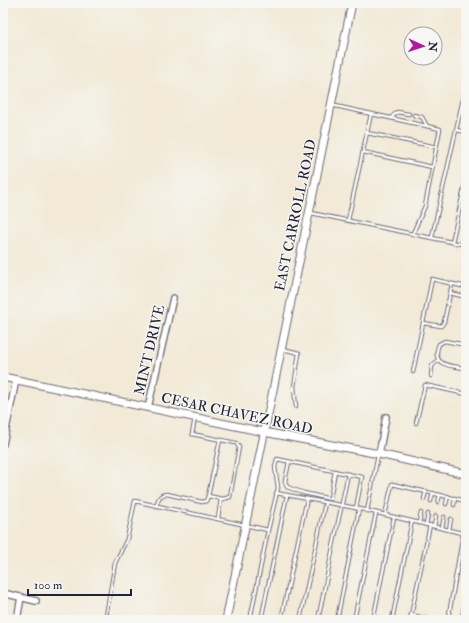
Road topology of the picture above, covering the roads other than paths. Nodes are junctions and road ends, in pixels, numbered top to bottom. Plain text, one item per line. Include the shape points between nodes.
1 (352, 3) edge
2 (466, 90) edge
3 (331, 105) junction
4 (371, 114) junction
5 (409, 114) dead end
6 (414, 115) dead end
7 (391, 118) junction
8 (427, 126) junction
9 (456, 130) junction
10 (466, 132) edge
11 (367, 133) junction
12 (436, 147) junction
13 (363, 152) junction
14 (432, 167) junction
15 (466, 180) edge
16 (465, 193) edge
17 (309, 212) junction
18 (348, 220) junction
19 (414, 233) junction
20 (432, 237) junction
21 (452, 242) junction
22 (466, 245) edge
23 (452, 284) junction
24 (466, 286) edge
25 (450, 293) junction
26 (466, 297) edge
27 (173, 298) dead end
28 (423, 323) junction
29 (466, 345) edge
30 (281, 349) junction
31 (438, 360) junction
32 (466, 368) edge
33 (413, 372) dead end
34 (431, 376) dead end
35 (3, 377) edge
36 (16, 380) junction
37 (466, 394) edge
38 (296, 406) dead end
39 (148, 408) junction
40 (195, 417) junction
41 (386, 417) dead end
42 (416, 423) dead end
43 (264, 432) junction
44 (220, 440) junction
45 (3, 444) edge
46 (378, 454) junction
47 (289, 462) junction
48 (335, 471) junction
49 (348, 474) junction
50 (466, 474) edge
51 (426, 491) junction
52 (276, 493) junction
53 (433, 493) junction
54 (440, 494) junction
55 (287, 495) junction
56 (208, 496) junction
57 (448, 496) junction
58 (330, 498) junction
59 (455, 498) junction
60 (221, 499) junction
61 (307, 499) junction
62 (424, 499) dead end
63 (431, 501) dead end
64 (466, 501) edge
65 (438, 502) dead end
66 (325, 503) junction
67 (329, 504) junction
68 (446, 504) dead end
69 (454, 505) dead end
70 (156, 506) junction
71 (342, 506) junction
72 (356, 508) junction
73 (359, 509) junction
74 (367, 511) junction
75 (376, 513) junction
76 (421, 513) dead end
77 (428, 514) dead end
78 (385, 515) junction
79 (436, 516) dead end
80 (394, 517) junction
81 (466, 517) edge
82 (218, 518) junction
83 (444, 518) dead end
84 (451, 519) dead end
85 (412, 521) junction
86 (419, 523) junction
87 (245, 524) junction
88 (428, 525) junction
89 (434, 526) junction
90 (442, 528) junction
91 (268, 530) junction
92 (449, 530) junction
93 (464, 533) edge
94 (3, 593) edge
95 (21, 597) junction
96 (36, 600) dead end
97 (466, 608) edge
98 (411, 615) junction
99 (428, 619) edge
100 (17, 620) edge
101 (122, 620) edge
102 (226, 620) edge
103 (250, 620) edge
104 (262, 620) edge
105 (281, 620) edge
106 (300, 620) edge
107 (318, 620) edge
108 (337, 620) edge
109 (354, 620) edge
110 (373, 620) edge
111 (392, 620) edge
112 (410, 620) edge
113 (434, 620) edge
114 (448, 620) edge
115 (464, 620) edge

1 - 3 street, EAST CARROLL ROAD
2 - 9 lane
3 - 4 lane
3 - 17 street, EAST CARROLL ROAD
4 - 7 lane
4 - 11 lane
5 - 7 lane via 397,112
6 - 8 lane via 422,117
7 - 8 lane
8 - 12 lane via 440,129
9 - 10 lane
9 - 20 lane
11 - 12 lane
11 - 13 lane
12 - 14 lane
13 - 14 lane
13 - 18 lane
14 - 19 lane via 425,206
15 - 16 lane
16 - 21 lane
17 - 18 lane
17 - 30 street, EAST CARROLL ROAD
18 - 19 lane
19 - 20 lane
20 - 21 lane
21 - 22 lane
23 - 24 lane
23 - 25 lane
23 - 28 lane via 432,279
25 - 26 lane
25 - 28 lane via 441,326
27 - 39 street, MINT DRIVE
28 - 33 lane
29 - 31 lane via 445,341 439,344 436,357
30 - 38 lane via 299,353 294,387
30 - 43 street, EAST CARROLL ROAD
31 - 32 lane
31 - 34 lane via 432,366
35 - 36 street, CESAR CHAVEZ ROAD
36 - 39 street, CESAR CHAVEZ ROAD
36 - 45 street
37 - 42 lane via 425,385
39 - 40 street, CESAR CHAVEZ ROAD
40 - 43 street, CESAR CHAVEZ ROAD
40 - 44 lane via 192,434
41 - 46 street
43 - 46 street, CESAR CHAVEZ ROAD
43 - 87 street, EAST CARROLL ROAD
44 - 56 lane
44 - 60 lane via 236,443 239,447 230,497
46 - 50 street, CESAR CHAVEZ ROAD
46 - 74 lane
47 - 48 lane
47 - 52 lane via 277,459
47 - 58 lane via 285,480 287,487
48 - 49 lane
48 - 58 lane
49 - 71 lane
49 - 72 lane via 362,477
51 - 53 lane
51 - 62 lane
51 - 78 lane via 392,484
52 - 55 lane
52 - 91 lane
53 - 54 lane
53 - 63 lane
54 - 57 lane
54 - 65 lane
55 - 61 lane
55 - 104 lane
56 - 60 lane
56 - 70 lane via 206,501 202,502 163,494
57 - 59 lane
57 - 68 lane
58 - 67 lane
59 - 64 lane
59 - 69 lane
60 - 82 lane
61 - 66 lane
61 - 105 lane
66 - 67 lane
66 - 106 lane
67 - 71 lane
70 - 82 lane
70 - 101 lane via 135,501 127,539 115,563 106,616
71 - 72 lane
71 - 107 lane
72 - 73 lane
73 - 74 lane
73 - 108 lane
74 - 75 lane
75 - 78 lane
75 - 109 lane
76 - 86 lane
77 - 88 lane
78 - 80 lane
79 - 89 lane
80 - 85 lane
80 - 110 lane
81 - 93 lane
82 - 87 lane
83 - 90 lane
84 - 92 lane
85 - 86 lane
85 - 111 lane
86 - 88 lane
87 - 91 lane
87 - 102 street, EAST CARROLL ROAD
88 - 89 lane
88 - 98 lane
89 - 90 lane
90 - 92 lane
91 - 103 lane
92 - 93 lane
93 - 114 lane
94 - 95 street
95 - 96 street
95 - 100 street
97 - 115 street
98 - 99 lane
98 - 112 lane
99 - 113 lane

